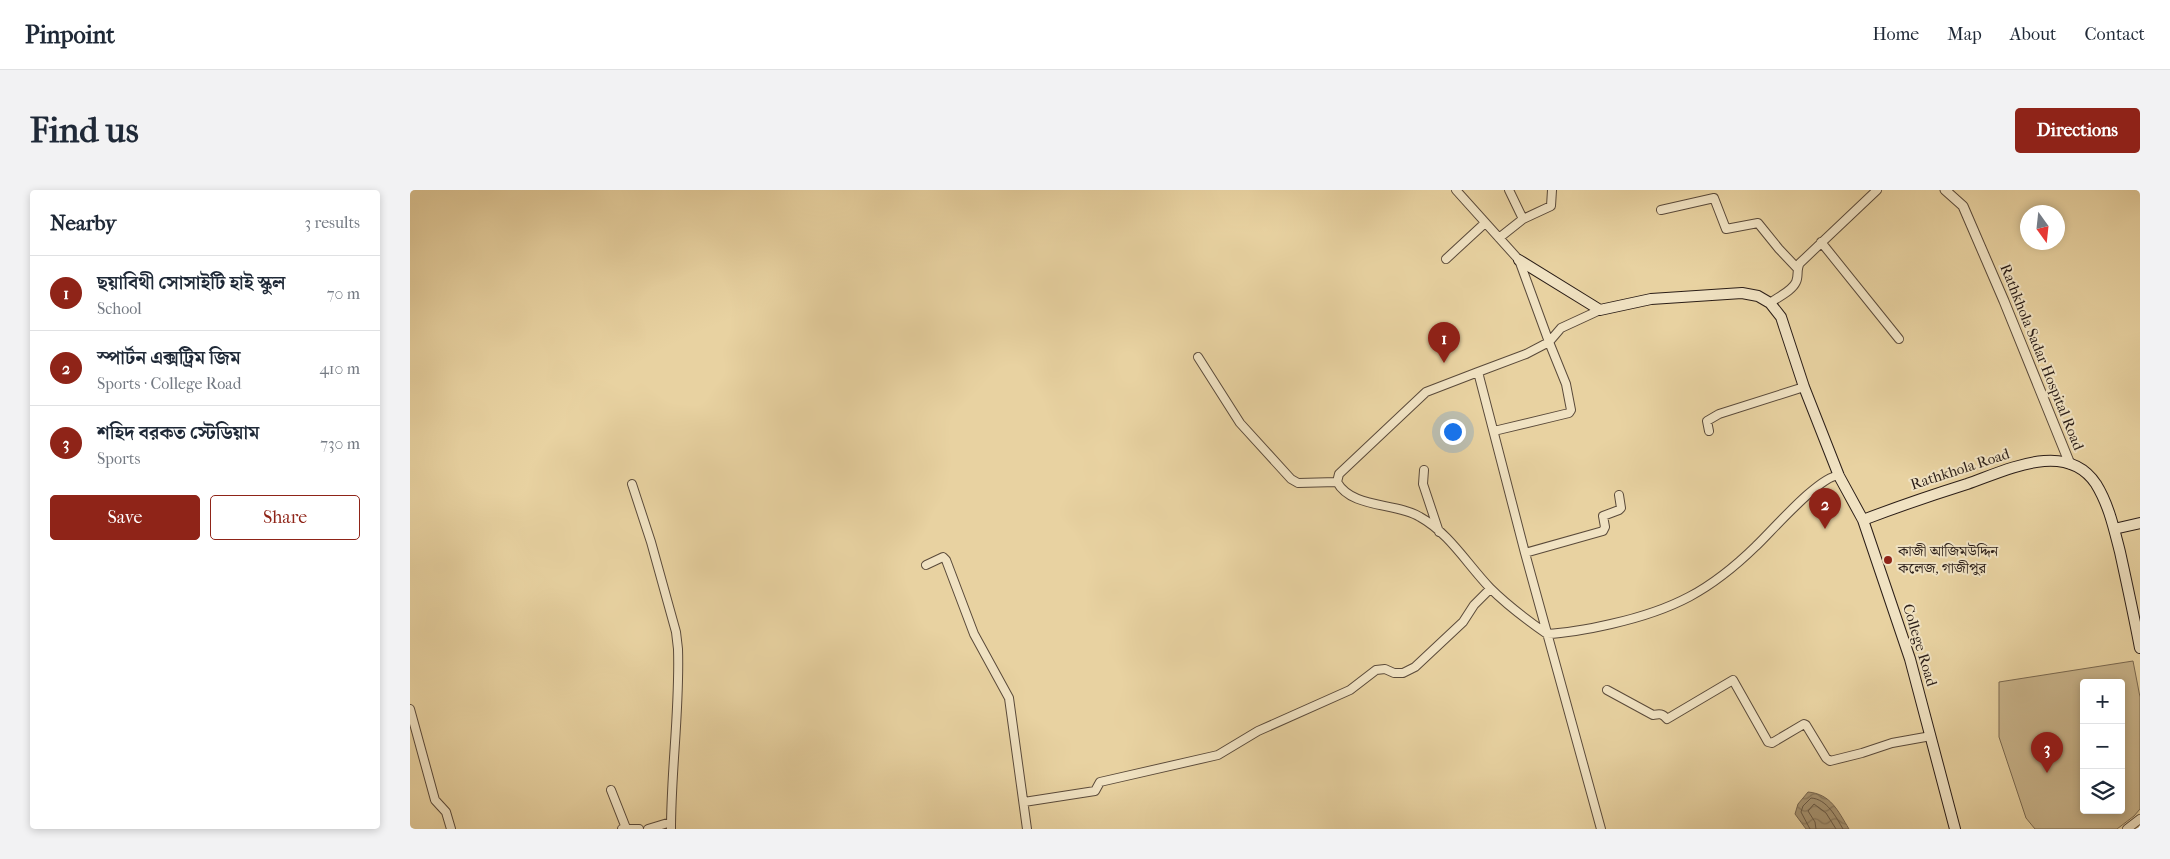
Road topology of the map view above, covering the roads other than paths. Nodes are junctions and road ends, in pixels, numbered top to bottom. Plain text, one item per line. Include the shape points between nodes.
1 (1456, 190) edge
2 (1509, 190) edge
3 (1552, 190) edge
4 (1877, 190) edge
5 (1945, 190) edge
6 (1661, 210) dead end
7 (1523, 218) junction
8 (1485, 223) junction
9 (1499, 238) junction
10 (1821, 242) junction
11 (1446, 259) dead end
12 (1519, 260) junction
13 (1797, 268) junction
14 (1770, 303) junction
15 (1600, 310) junction
16 (1899, 339) dead end
17 (1549, 342) junction
18 (1198, 357) dead end
19 (1478, 372) junction
20 (1804, 387) junction
21 (1494, 431) junction
22 (1709, 432) dead end
23 (2070, 464) junction
24 (1424, 470) dead end
25 (1839, 476) junction
26 (1337, 482) junction
27 (632, 484) dead end
28 (1618, 495) dead end
29 (1863, 520) junction
30 (2140, 523) edge
31 (2114, 529) junction
32 (1440, 532) junction
33 (1525, 554) junction
34 (926, 565) dead end
35 (1490, 589) junction
36 (1547, 634) junction
37 (2140, 648) edge
38 (1607, 690) dead end
39 (410, 709) edge
40 (1931, 736) junction
41 (612, 790) dead end
42 (1024, 802) junction
43 (2140, 819) edge
44 (671, 826) edge
45 (624, 828) edge
46 (2140, 828) edge
47 (451, 829) edge
48 (639, 829) edge
49 (648, 829) edge
50 (1027, 829) edge
51 (1601, 829) edge
52 (1955, 829) edge
53 (2127, 829) edge
54 (2134, 829) edge

1 - 8 street
2 - 7 street
3 - 7 street via 1551,206
4 - 10 street
5 - 23 street, Rathkhola Sadar Hospital Road via 1963,206
6 - 13 street via 1714,198 1726,229 1758,223
7 - 9 street
8 - 9 street
8 - 11 street
9 - 12 street
10 - 13 street
10 - 16 street
12 - 15 main road
12 - 17 street
13 - 14 street via 1793,286
14 - 15 main road via 1758,296 1742,293 1651,299
14 - 20 main road, College Road via 1781,317
15 - 17 street via 1561,328
17 - 19 street
17 - 21 street via 1566,384 1571,410
18 - 26 street via 1240,423 1291,479 1298,483
19 - 21 street
19 - 26 street via 1426,392 1339,474
20 - 22 street via 1719,414 1707,422
20 - 25 main road, College Road
21 - 33 street
23 - 29 main road, Rathkhola Road via 2037,462 2003,470
23 - 31 main road, Rathkhola Sadar Hospital Road via 2095,483
24 - 32 street via 1423,484
25 - 29 main road, College Road
25 - 36 street via 1831,476 1815,487 1737,565 1689,599 1646,616
26 - 32 street via 1342,490 1360,499 1419,516
27 - 44 street via 651,542 678,649
28 - 33 street via 1622,508 1602,516 1603,531
29 - 40 main road, College Road via 1910,659
30 - 31 main road
31 - 37 main road, Rathkhola Sadar Hospital Road
32 - 35 street
33 - 36 street
34 - 42 street via 943,557 946,560 974,634 1009,698
35 - 36 street
35 - 42 street via 1463,622 1415,667 1394,673 1385,668 1376,670 1350,690 1258,731 1218,756 1106,779 1100,782 1096,791
36 - 51 street
38 - 40 street via 1653,715 1663,714 1667,719 1733,680 1768,742 1772,743 1804,724 1830,761 1892,743
39 - 47 street via 435,800 446,812
40 - 52 main road, College Road
41 - 45 street
42 - 50 street
43 - 53 street
44 - 49 street
45 - 48 street
46 - 54 street

